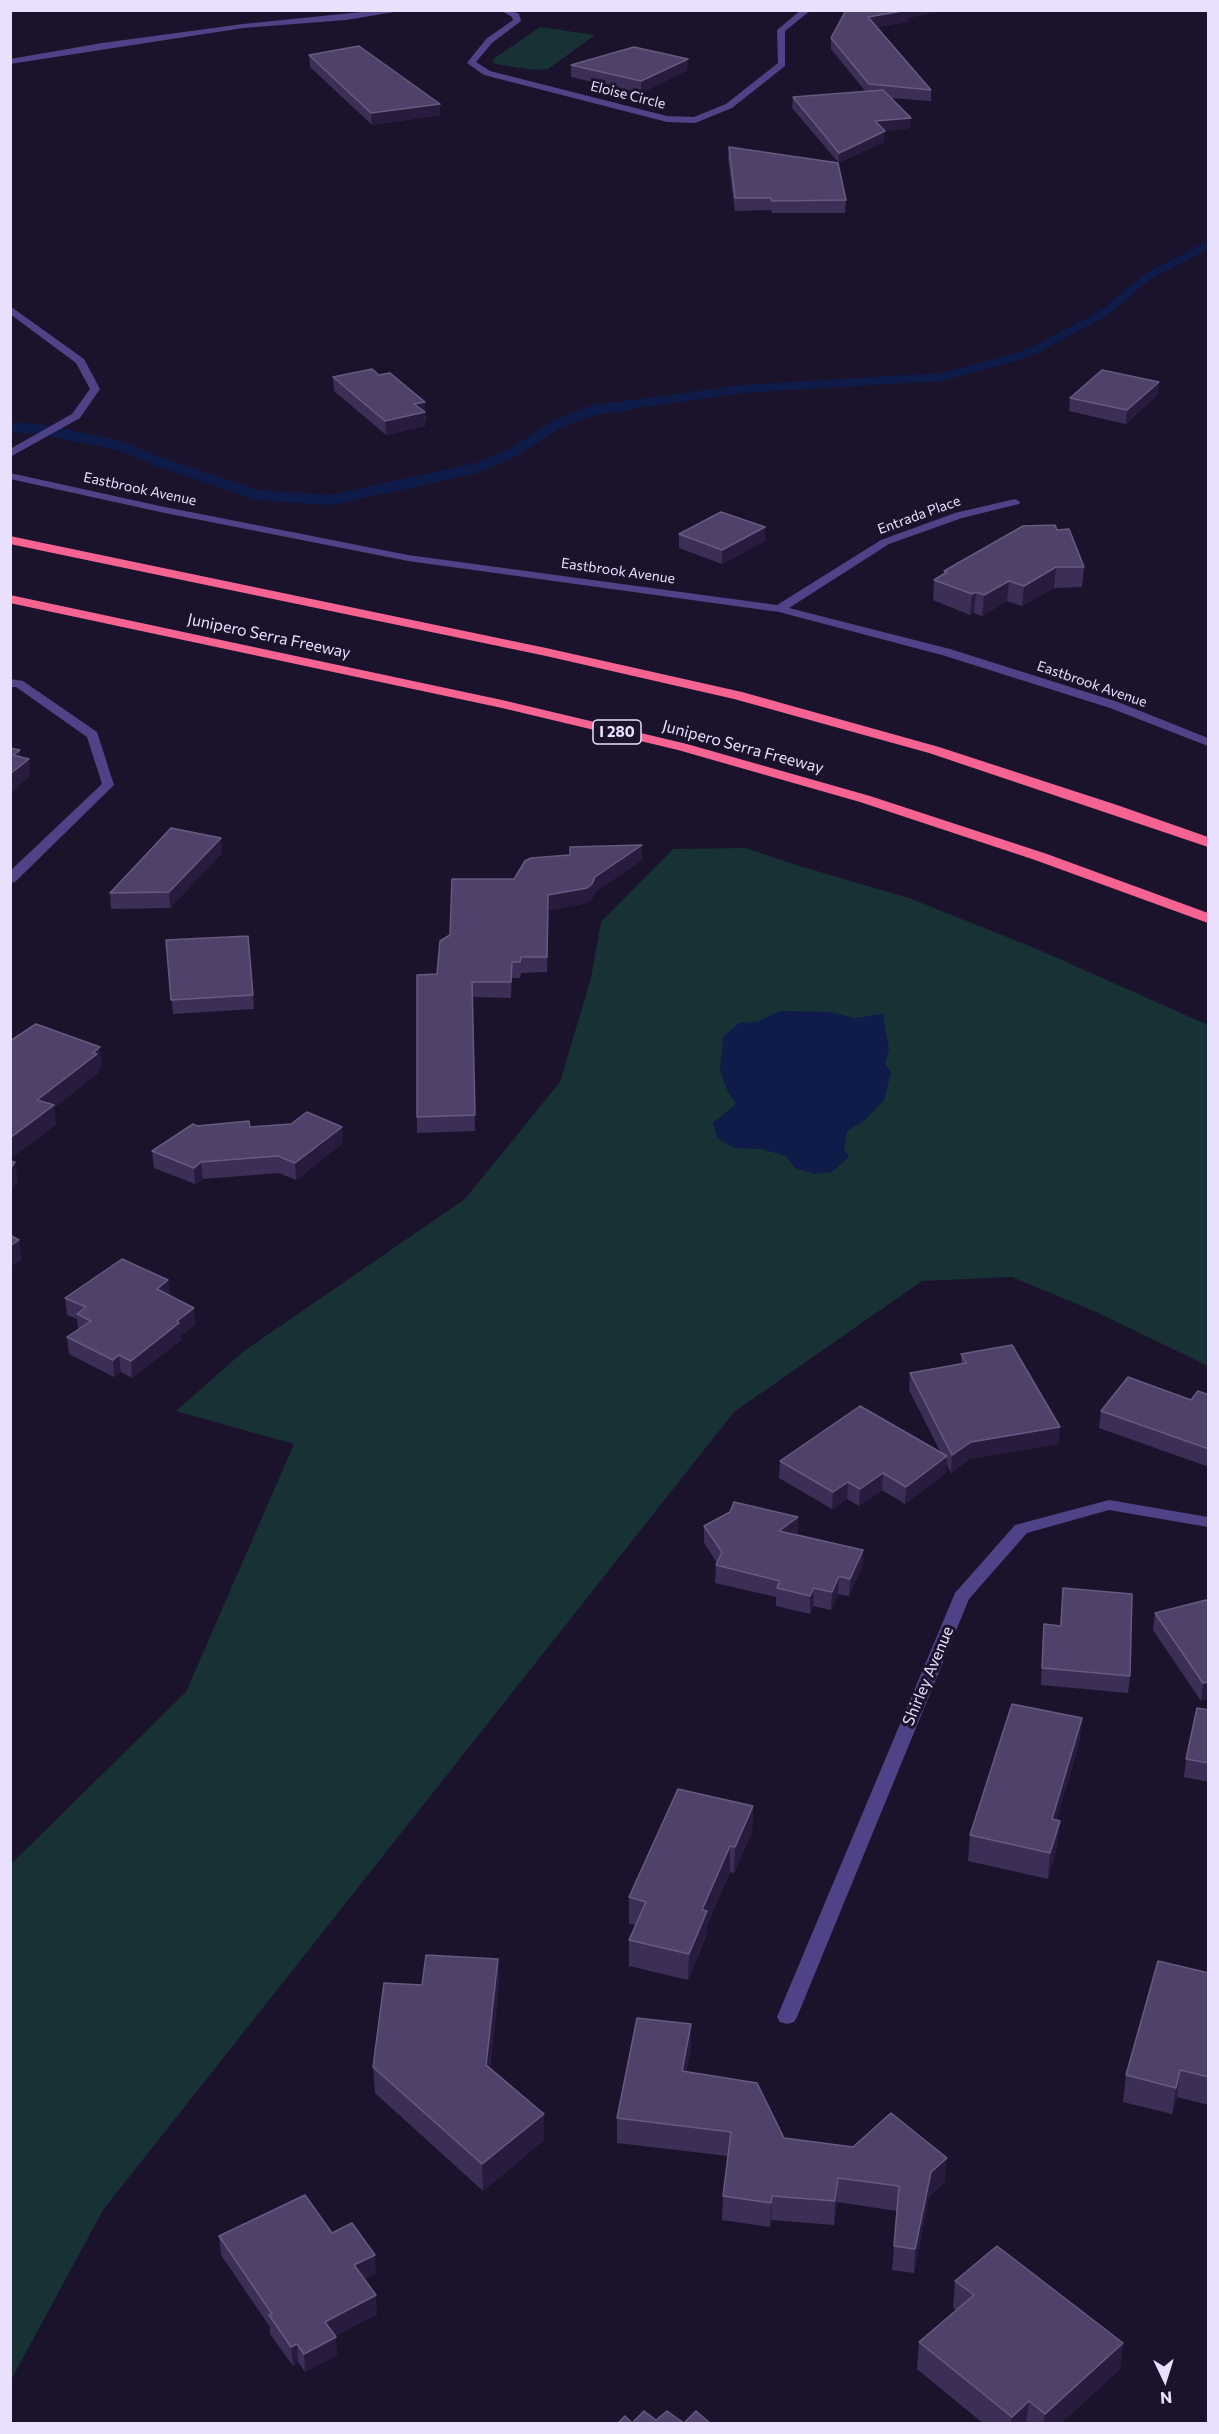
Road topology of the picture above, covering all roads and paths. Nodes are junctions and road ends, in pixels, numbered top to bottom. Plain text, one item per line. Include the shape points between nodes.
1 (402, 10) edge
2 (504, 10) edge
3 (807, 10) edge
4 (10, 62) edge
5 (10, 309) edge
6 (10, 454) edge
7 (10, 476) edge
8 (1015, 502) dead end
9 (10, 540) edge
10 (10, 599) edge
11 (779, 609) junction
12 (10, 683) edge
13 (1209, 742) edge
14 (1209, 842) edge
15 (10, 879) edge
16 (1209, 918) edge
17 (1209, 1522) edge
18 (787, 2017) dead end

1 - 4 street via 243,26
2 - 3 street, Eloise Circle via 516,16 517,21 489,41 471,63 486,73 667,119 695,120 729,106 782,64 781,30
5 - 6 street via 80,361 95,389 76,416
7 - 11 street, Eastbrook Avenue via 408,558
8 - 11 street, Entrada Place via 958,515 885,542
9 - 14 highway via 737,695 934,750
10 - 16 highway, Junipero Serra Freeway / I 280 via 502,704 682,747 865,799
11 - 13 street, Eastbrook Avenue via 946,652 1114,705
12 - 15 street via 19,684 93,735 108,785
17 - 18 street, Shirley Avenue via 1109,1505 1021,1529 961,1597

